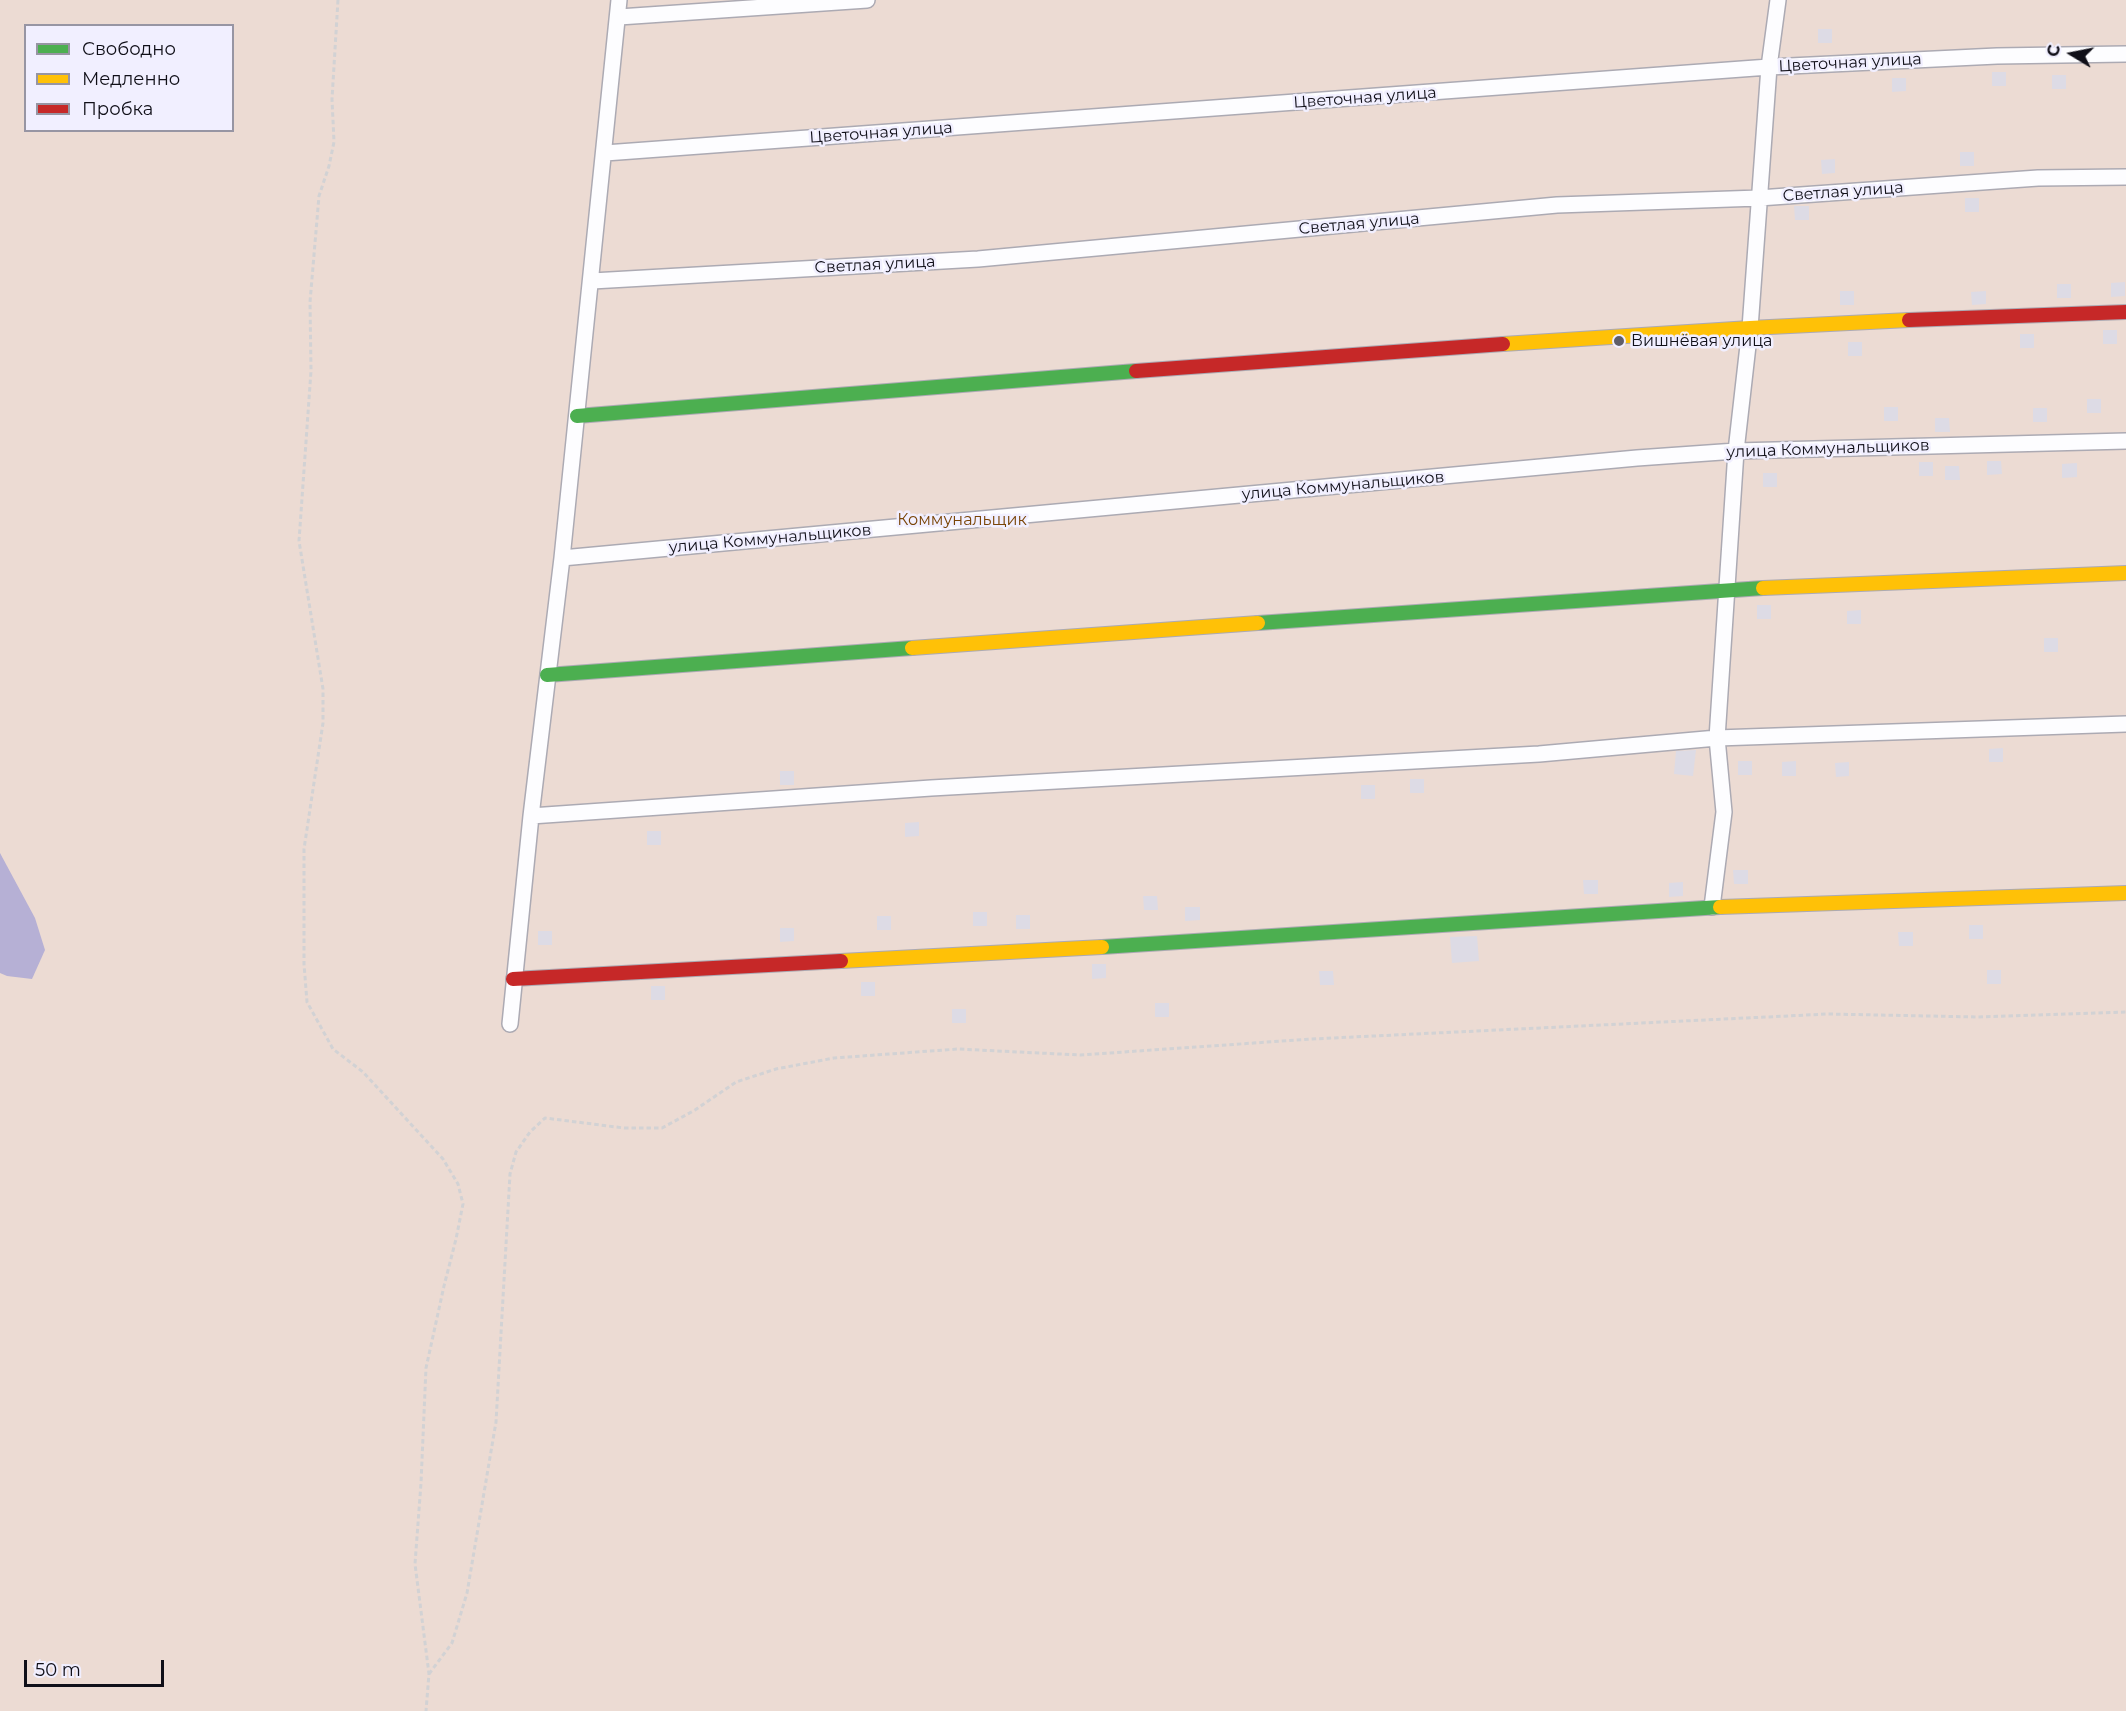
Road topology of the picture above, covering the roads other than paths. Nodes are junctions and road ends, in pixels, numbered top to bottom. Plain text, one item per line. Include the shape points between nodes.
1 (619, 0) edge
2 (867, 0) edge
3 (1778, 0) edge
4 (619, 17) junction
5 (2126, 54) edge
6 (1769, 67) junction
7 (605, 153) junction
8 (2126, 177) edge
9 (1759, 198) junction
10 (592, 281) junction
11 (2126, 312) edge
12 (1750, 328) junction
13 (577, 416) junction
14 (2126, 441) edge
15 (1736, 452) junction
16 (562, 558) junction
17 (2126, 573) edge
18 (1726, 589) junction
19 (548, 675) junction
20 (2126, 724) edge
21 (1717, 738) junction
22 (531, 816) junction
23 (2126, 893) edge
24 (1712, 907) junction
25 (513, 979) junction
26 (510, 1024) dead end

1 - 4 street
2 - 4 street
3 - 6 street
4 - 7 street
5 - 6 street, Цветочная улица
6 - 7 street, Цветочная улица
6 - 9 street
7 - 10 street
8 - 9 street, Светлая улица via 2038,178
9 - 10 street, Светлая улица via 1557,205 978,259
9 - 12 street
10 - 13 street
11 - 12 street
12 - 13 street via 1309,357
12 - 15 street
13 - 16 street
14 - 15 street, улица Коммунальщиков
15 - 16 street, улица Коммунальщиков
15 - 18 street
16 - 19 street
17 - 18 street
18 - 19 street
18 - 21 street
19 - 22 street
20 - 21 street
21 - 22 street via 1539,754
21 - 24 street via 1724,812
22 - 25 street
23 - 24 street
24 - 25 street via 1130,946
25 - 26 street

